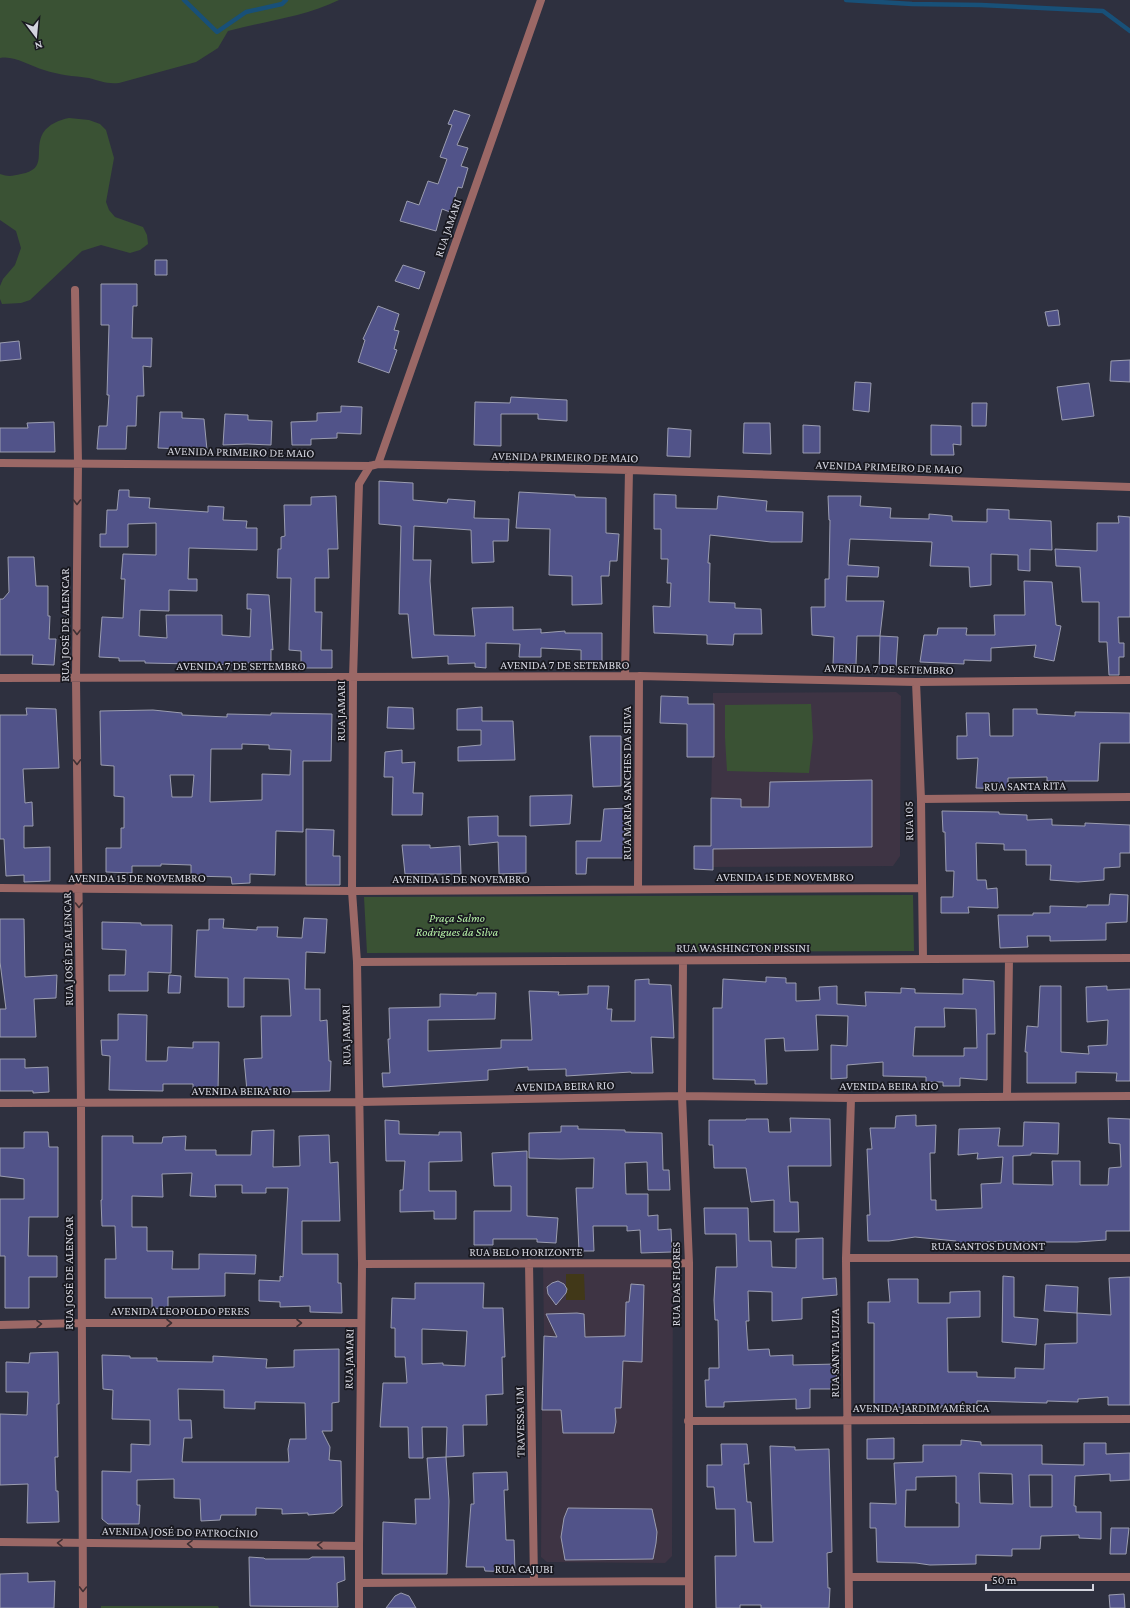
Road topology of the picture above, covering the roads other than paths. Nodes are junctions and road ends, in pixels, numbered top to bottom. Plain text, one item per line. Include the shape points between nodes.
1 (541, 0) edge
2 (75, 290) dead end
3 (78, 462) junction
4 (0, 463) edge
5 (374, 465) junction
6 (629, 470) junction
7 (1130, 487) edge
8 (625, 676) junction
9 (639, 676) junction
10 (0, 678) edge
11 (353, 678) junction
12 (76, 679) junction
13 (1130, 680) edge
14 (916, 682) junction
15 (1130, 796) edge
16 (921, 799) junction
17 (0, 888) edge
18 (922, 888) junction
19 (638, 889) junction
20 (79, 890) junction
21 (352, 892) junction
22 (1130, 958) edge
23 (923, 959) junction
24 (1008, 959) junction
25 (683, 961) junction
26 (357, 962) junction
27 (682, 1096) junction
28 (1130, 1096) edge
29 (1007, 1097) junction
30 (851, 1098) junction
31 (359, 1102) junction
32 (0, 1103) edge
33 (81, 1104) junction
34 (846, 1258) junction
35 (1130, 1258) edge
36 (689, 1263) junction
37 (362, 1264) junction
38 (529, 1264) junction
39 (81, 1323) junction
40 (361, 1323) junction
41 (0, 1325) edge
42 (1130, 1419) edge
43 (847, 1420) junction
44 (688, 1421) junction
45 (0, 1542) edge
46 (84, 1543) junction
47 (359, 1546) junction
48 (849, 1577) junction
49 (1130, 1577) edge
50 (534, 1581) junction
51 (689, 1581) junction
52 (359, 1583) junction
53 (83, 1608) edge
54 (359, 1608) edge
55 (689, 1608) edge
56 (849, 1608) edge

1 - 5 street, RUA JAMARI
2 - 3 street, RUA JOSÉ DE ALENCAR
3 - 4 street, AVENIDA PRIMEIRO DE MAIO
3 - 5 street, AVENIDA PRIMEIRO DE MAIO
3 -> 12 street, RUA JOSÉ DE ALENCAR
5 - 6 street, AVENIDA PRIMEIRO DE MAIO
5 - 11 street, RUA JAMARI via 359,484
6 - 7 street, AVENIDA PRIMEIRO DE MAIO
6 - 8 street
8 - 9 street, AVENIDA 7 DE SETEMBRO
8 - 11 street, AVENIDA 7 DE SETEMBRO
9 - 14 street, AVENIDA 7 DE SETEMBRO
9 - 19 street, RUA MARIA SANCHES DA SILVA
10 - 12 street, AVENIDA 7 DE SETEMBRO
11 - 12 street, AVENIDA 7 DE SETEMBRO
11 - 21 street, RUA JAMARI
12 -> 20 street, RUA JOSÉ DE ALENCAR
13 - 14 street, AVENIDA 7 DE SETEMBRO
14 - 16 street, RUA 105
15 - 16 street, RUA SANTA RITA
16 - 18 street, RUA 105
17 - 20 street, AVENIDA 15 DE NOVEMBRO
18 - 19 street, AVENIDA 15 DE NOVEMBRO
18 - 23 street, RUA 105
19 - 21 street, AVENIDA 15 DE NOVEMBRO
20 - 21 street, AVENIDA 15 DE NOVEMBRO
20 -> 33 street, RUA JOSÉ DE ALENCAR
21 - 26 street, RUA JAMARI
22 - 24 street, RUA WASHINGTON PISSINI
23 - 24 street, RUA WASHINGTON PISSINI
23 - 25 street, RUA WASHINGTON PISSINI
24 - 29 street
25 - 26 street, RUA WASHINGTON PISSINI
25 - 27 street, RUA DAS FLORES
26 - 31 street, RUA JAMARI
27 - 30 street, AVENIDA BEIRA RIO
27 - 31 street, AVENIDA BEIRA RIO
27 - 36 street, RUA DAS FLORES
28 - 29 street, AVENIDA BEIRA RIO
29 - 30 street, AVENIDA BEIRA RIO
30 - 34 street, RUA SANTA LUZIA
31 - 33 street, AVENIDA BEIRA RIO
31 - 37 street, RUA JAMARI
32 - 33 street, AVENIDA BEIRA RIO
33 - 39 street, RUA JOSÉ DE ALENCAR
34 - 35 street, RUA SANTOS DUMONT
34 - 43 street, RUA SANTA LUZIA
36 - 38 street, RUA BELO HORIZONTE
36 - 44 street, RUA DAS FLORES
37 - 38 street, RUA BELO HORIZONTE
37 - 40 street, RUA JAMARI
38 - 50 street, TRAVESSA UM
39 -> 40 street, AVENIDA LEOPOLDO PERES
41 -> 39 street, AVENIDA LEOPOLDO PERES
39 - 46 street, RUA JOSÉ DE ALENCAR
40 - 47 street, RUA JAMARI
42 - 43 street, AVENIDA JARDIM AMÉRICA
43 - 44 street, AVENIDA JARDIM AMÉRICA
43 - 48 street, RUA SANTA LUZIA
44 - 51 street, RUA DAS FLORES
46 -> 45 street, AVENIDA JOSÉ DO PATROCÍNIO
47 -> 46 street, AVENIDA JOSÉ DO PATROCÍNIO
46 -> 53 street, RUA JOSÉ DE ALENCAR
47 - 52 street, RUA JAMARI
48 - 49 street
48 - 56 street, RUA SANTA LUZIA
50 - 51 street, RUA CAJUBI
50 - 52 street, RUA CAJUBI
51 - 55 street, RUA DAS FLORES
52 - 54 street, RUA JAMARI

